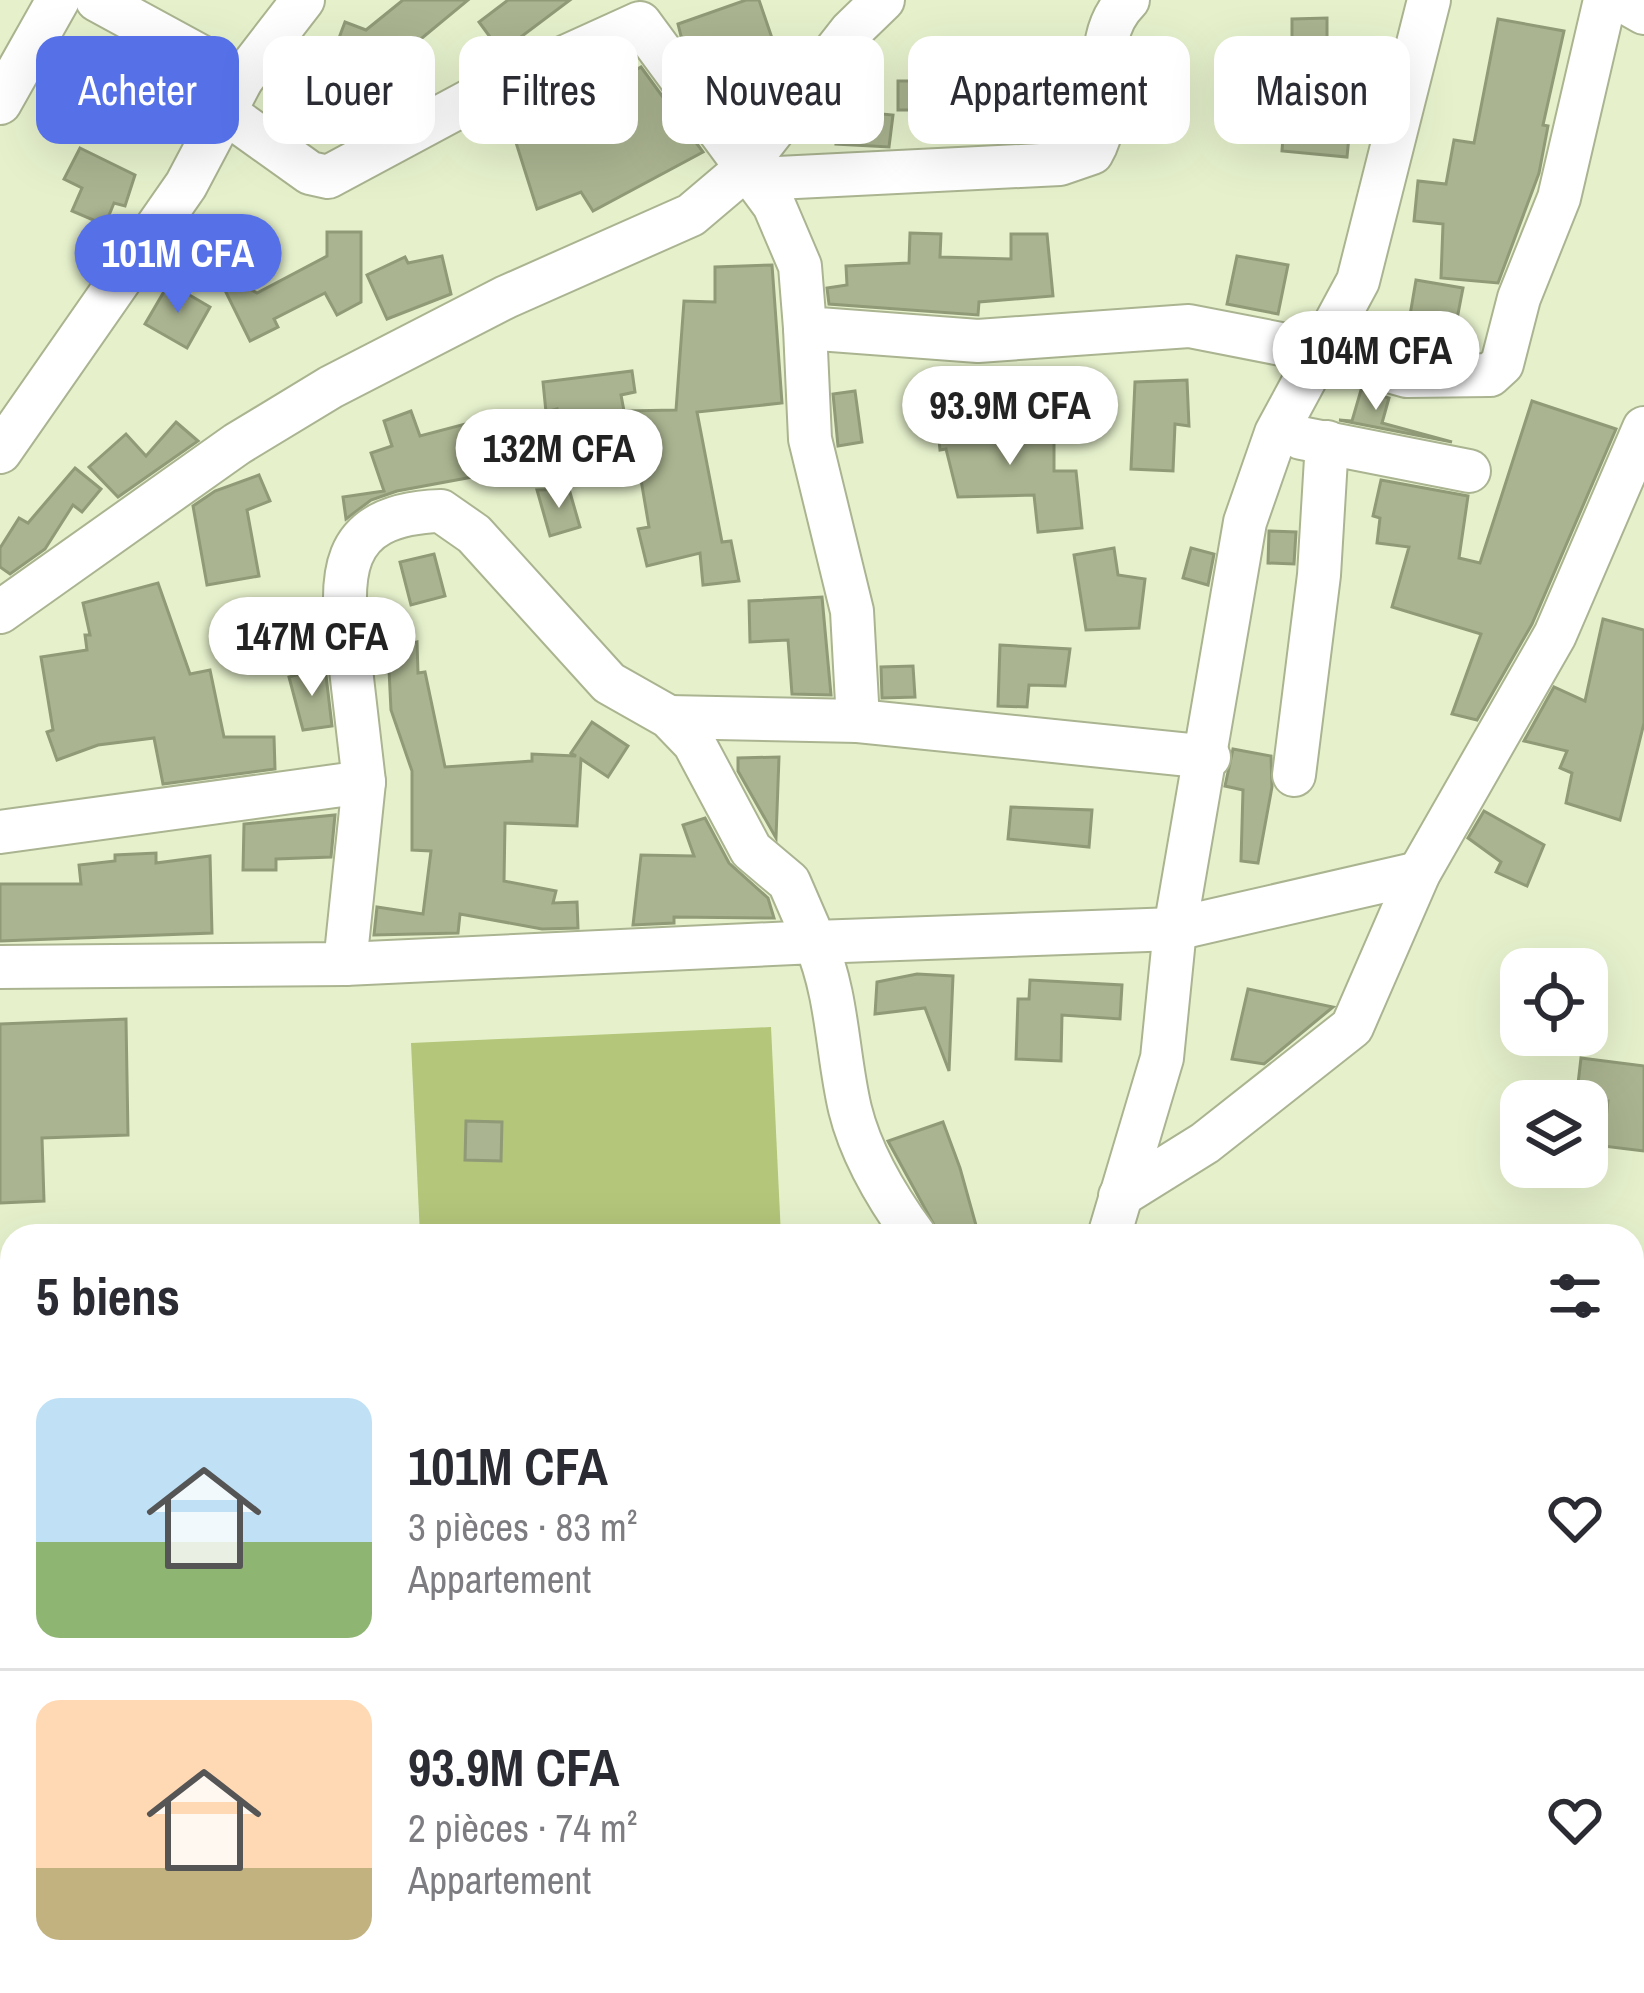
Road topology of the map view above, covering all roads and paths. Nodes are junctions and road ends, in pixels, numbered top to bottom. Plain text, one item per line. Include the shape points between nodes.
1 (58, 0) edge
2 (97, 0) edge
3 (883, 0) edge
4 (1129, 0) edge
5 (1429, 0) edge
6 (1605, 0) edge
7 (1621, 0) edge
8 (284, 11) edge
9 (1644, 13) edge
10 (148, 36) edge
11 (239, 88) edge
12 (239, 101) edge
13 (0, 104) edge
14 (208, 144) edge
15 (752, 171) junction
16 (805, 328) junction
17 (1322, 352) junction
18 (1644, 428) edge
19 (1276, 433) junction
20 (1327, 442) junction
21 (0, 452) edge
22 (1469, 471) dead end
23 (0, 613) edge
24 (669, 717) junction
25 (858, 721) junction
26 (1209, 757) junction
27 (1294, 775) dead end
28 (364, 782) junction
29 (0, 832) edge
30 (1419, 873) junction
31 (1175, 929) junction
32 (814, 942) junction
33 (345, 964) junction
34 (0, 967) edge
35 (1114, 1216) edge
36 (908, 1224) edge

1 - 13 street
2 - 10 street
3 - 15 street via 850,32
4 - 15 street via 1107,27 1102,128 1092,153 1060,164
5 - 17 street via 1358,281
6 - 17 street via 1558,198 1499,370 1407,376
7 - 9 street
8 - 11 street
12 - 15 street via 310,173 328,177 640,23
14 - 21 street
15 - 16 street via 800,266
15 - 23 street via 691,215 506,296 255,432
16 - 17 street via 977,340 1189,326
16 - 25 street via 810,439 852,611
17 - 19 street
18 - 30 street via 1556,635
19 - 20 street
19 - 26 street via 1245,522
20 - 22 street
20 - 27 street
24 - 25 street
24 - 28 street via 610,683 459,520 418,511 363,536 344,572
24 - 32 street via 694,743 760,862 789,882
25 - 26 street
26 - 31 street
28 - 29 street
28 - 33 street
30 - 31 street
30 - 35 street via 1352,1027
31 - 32 street
31 - 35 street via 1162,1058
32 - 33 street
32 - 36 street via 851,1114
33 - 34 street

